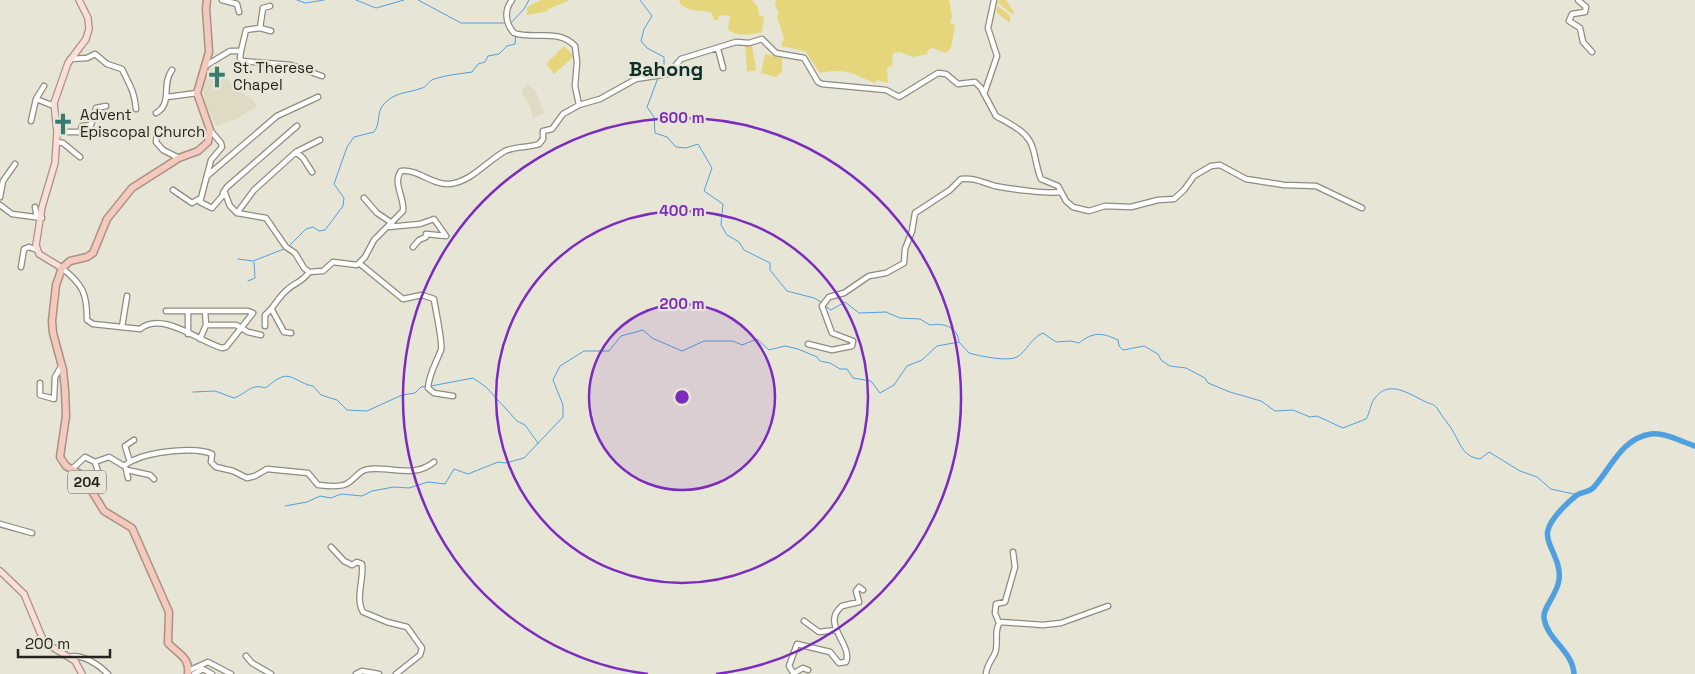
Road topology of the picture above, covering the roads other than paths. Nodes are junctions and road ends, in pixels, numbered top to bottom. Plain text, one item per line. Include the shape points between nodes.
1 (79, 0) edge
2 (207, 0) edge
3 (222, 0) edge
4 (512, 0) edge
5 (994, 0) edge
6 (1578, 0) edge
7 (270, 6) dead end
8 (239, 12) dead end
9 (260, 28) junction
10 (271, 30) dead end
11 (718, 49) junction
12 (241, 50) junction
13 (1592, 52) dead end
14 (70, 59) junction
15 (205, 66) junction
16 (723, 68) dead end
17 (172, 70) dead end
18 (322, 76) dead end
19 (44, 86) dead end
20 (197, 93) junction
21 (984, 94) junction
22 (166, 97) junction
23 (318, 97) dead end
24 (36, 99) junction
25 (579, 105) junction
26 (54, 106) junction
27 (106, 106) dead end
28 (136, 109) dead end
29 (156, 113) dead end
30 (31, 122) dead end
31 (296, 126) dead end
32 (164, 130) dead end
33 (210, 130) junction
34 (58, 132) junction
35 (320, 140) dead end
36 (57, 142) junction
37 (296, 152) junction
38 (80, 157) dead end
39 (179, 158) junction
40 (15, 164) dead end
41 (312, 172) dead end
42 (207, 176) junction
43 (173, 190) dead end
44 (1061, 192) junction
45 (223, 193) junction
46 (0, 197) edge
47 (364, 198) dead end
48 (199, 199) junction
49 (0, 205) edge
50 (35, 206) dead end
51 (1362, 208) dead end
52 (238, 213) junction
53 (40, 217) junction
54 (392, 223) junction
55 (387, 227) junction
56 (413, 247) dead end
57 (37, 250) junction
58 (359, 263) junction
59 (20, 267) dead end
60 (62, 268) junction
61 (309, 272) junction
62 (127, 296) dead end
63 (272, 310) junction
64 (166, 311) dead end
65 (188, 311) junction
66 (205, 311) junction
67 (206, 326) junction
68 (265, 326) dead end
69 (122, 327) junction
70 (242, 328) junction
71 (292, 333) dead end
72 (188, 334) junction
73 (262, 335) dead end
74 (200, 339) junction
75 (808, 344) dead end
76 (62, 366) junction
77 (40, 383) dead end
78 (453, 396) dead end
79 (134, 440) dead end
80 (95, 462) junction
81 (130, 462) junction
82 (434, 462) dead end
83 (126, 468) junction
84 (72, 469) junction
85 (100, 478) dead end
86 (128, 478) dead end
87 (154, 479) dead end
88 (0, 524) edge
89 (32, 533) dead end
90 (331, 547) dead end
91 (1013, 552) dead end
92 (0, 571) edge
93 (863, 590) dead end
94 (1108, 606) dead end
95 (804, 621) dead end
96 (999, 623) junction
97 (836, 630) junction
98 (246, 656) dead end
99 (69, 657) junction
100 (808, 670) dead end
101 (189, 673) edge
102 (794, 673) edge
103 (82, 674) edge
104 (108, 674) edge
105 (212, 674) edge
106 (231, 674) edge
107 (271, 674) edge
108 (356, 674) edge
109 (379, 674) edge
110 (396, 674) edge
111 (986, 674) edge

1 - 14 main road via 89,28 86,39
2 - 15 highway via 209,49
3 - 8 street via 237,4
4 - 25 street via 506,15 509,27 517,34 556,35 573,43 577,53 575,86
5 - 21 street via 988,28 997,56
6 - 13 street via 1586,7 1585,12 1574,14 1569,21 1580,28 1583,42
7 - 9 street via 263,8
9 - 10 street
9 - 12 street via 244,32
11 - 16 street
11 - 21 street via 736,42 764,40 776,53 804,58 818,82 826,85 886,90 901,97 929,77 943,73 958,84 975,82
11 - 25 street via 681,59 670,73 632,81 600,99
12 - 15 street via 230,51
12 - 18 street via 242,60 291,65
14 - 26 main road
14 - 28 street via 96,54 107,64 122,69 134,90
15 - 20 highway
17 - 22 street via 166,82
19 - 24 street
20 - 22 street
20 - 33 highway
21 - 44 street via 996,116 1010,122 1028,138 1042,179 1058,186
22 - 29 street via 164,108
23 - 42 street via 276,116
24 - 26 street
24 - 30 street
25 - 54 street via 563,114 552,129 543,132 539,144 504,152 466,181 444,184 402,171 398,180 403,211
26 - 34 main road
27 - 34 street via 96,108 90,125 82,126 80,132
31 - 45 street
32 - 39 street via 156,136 156,143
33 - 39 highway via 210,138 204,147
33 - 42 street via 222,147 211,160
34 - 36 main road
35 - 37 street
36 - 38 street via 64,143
36 - 53 main road via 55,163
37 - 41 street
37 - 52 street via 254,190
39 - 60 highway via 128,193 107,219 98,244 90,255 70,261
40 - 46 street via 3,181
42 - 48 street
43 - 48 street via 192,203
44 - 51 street via 1069,204 1085,212 1105,206 1131,207 1174,199 1194,176 1211,166 1220,165 1246,179 1284,186 1316,186
44 - 75 street via 995,186 973,178 961,179 915,213 904,263 886,273 869,276 844,293 835,294 822,306 832,333 853,342 852,346 832,350
45 - 48 street via 212,208 204,206
45 - 52 street
47 - 54 street via 377,214
49 - 53 street via 12,214
50 - 53 street
52 - 61 street via 266,218
53 - 57 main road
54 - 55 street
55 - 56 street via 420,224 434,219 446,236 426,234
55 - 58 street
57 - 59 street via 24,249
57 - 60 main road
58 - 61 street via 354,266 333,262 323,271
58 - 78 street via 403,299 422,295 434,298 441,349 428,388 434,393
60 - 69 street via 81,286 88,304 88,322
60 - 76 highway, 204 via 56,285 52,323
61 - 63 street via 286,290
62 - 69 street
63 - 68 street via 264,317
63 - 71 street via 284,332
64 - 65 street
65 - 66 street
65 - 72 street
66 - 67 street
66 - 70 street via 252,311 252,316
67 - 70 street
67 - 74 street
69 - 72 street via 140,329 146,324 157,324
70 - 73 street
70 - 74 street via 224,348
72 - 74 street
76 - 77 street via 55,377 54,399 40,395
76 - 84 highway, 204 via 66,416 60,453 64,464
79 - 81 street via 125,446
80 - 83 street via 109,457
80 - 84 street via 85,457
80 - 85 street
81 - 82 street via 170,451 196,450 212,454 216,467 247,478 275,469 308,473 318,485 339,486 346,485 355,475 369,468 414,471
81 - 83 street
83 - 86 street
83 - 87 street
84 - 101 highway, 204 via 84,478 104,511 132,528 169,612 168,643 186,660
88 - 89 street
90 - 110 street via 347,563 362,564 359,599 363,612 386,622 407,626 420,645 420,654
91 - 96 street via 1012,584 1005,602 996,604 995,609
92 - 99 main road via 25,596 42,639
93 - 97 street via 859,587 856,591 859,602 840,607
94 - 96 street via 1061,623
95 - 97 street via 819,632
96 - 111 street via 996,650 988,662
97 - 102 street via 847,654 846,662 839,662 828,652 797,644 789,664
98 - 107 street
99 - 103 main road via 77,663
99 - 104 street via 76,656 98,664
100 - 102 street via 803,668
101 - 105 street via 202,669
101 - 106 street via 208,662
108 - 109 street via 362,671

